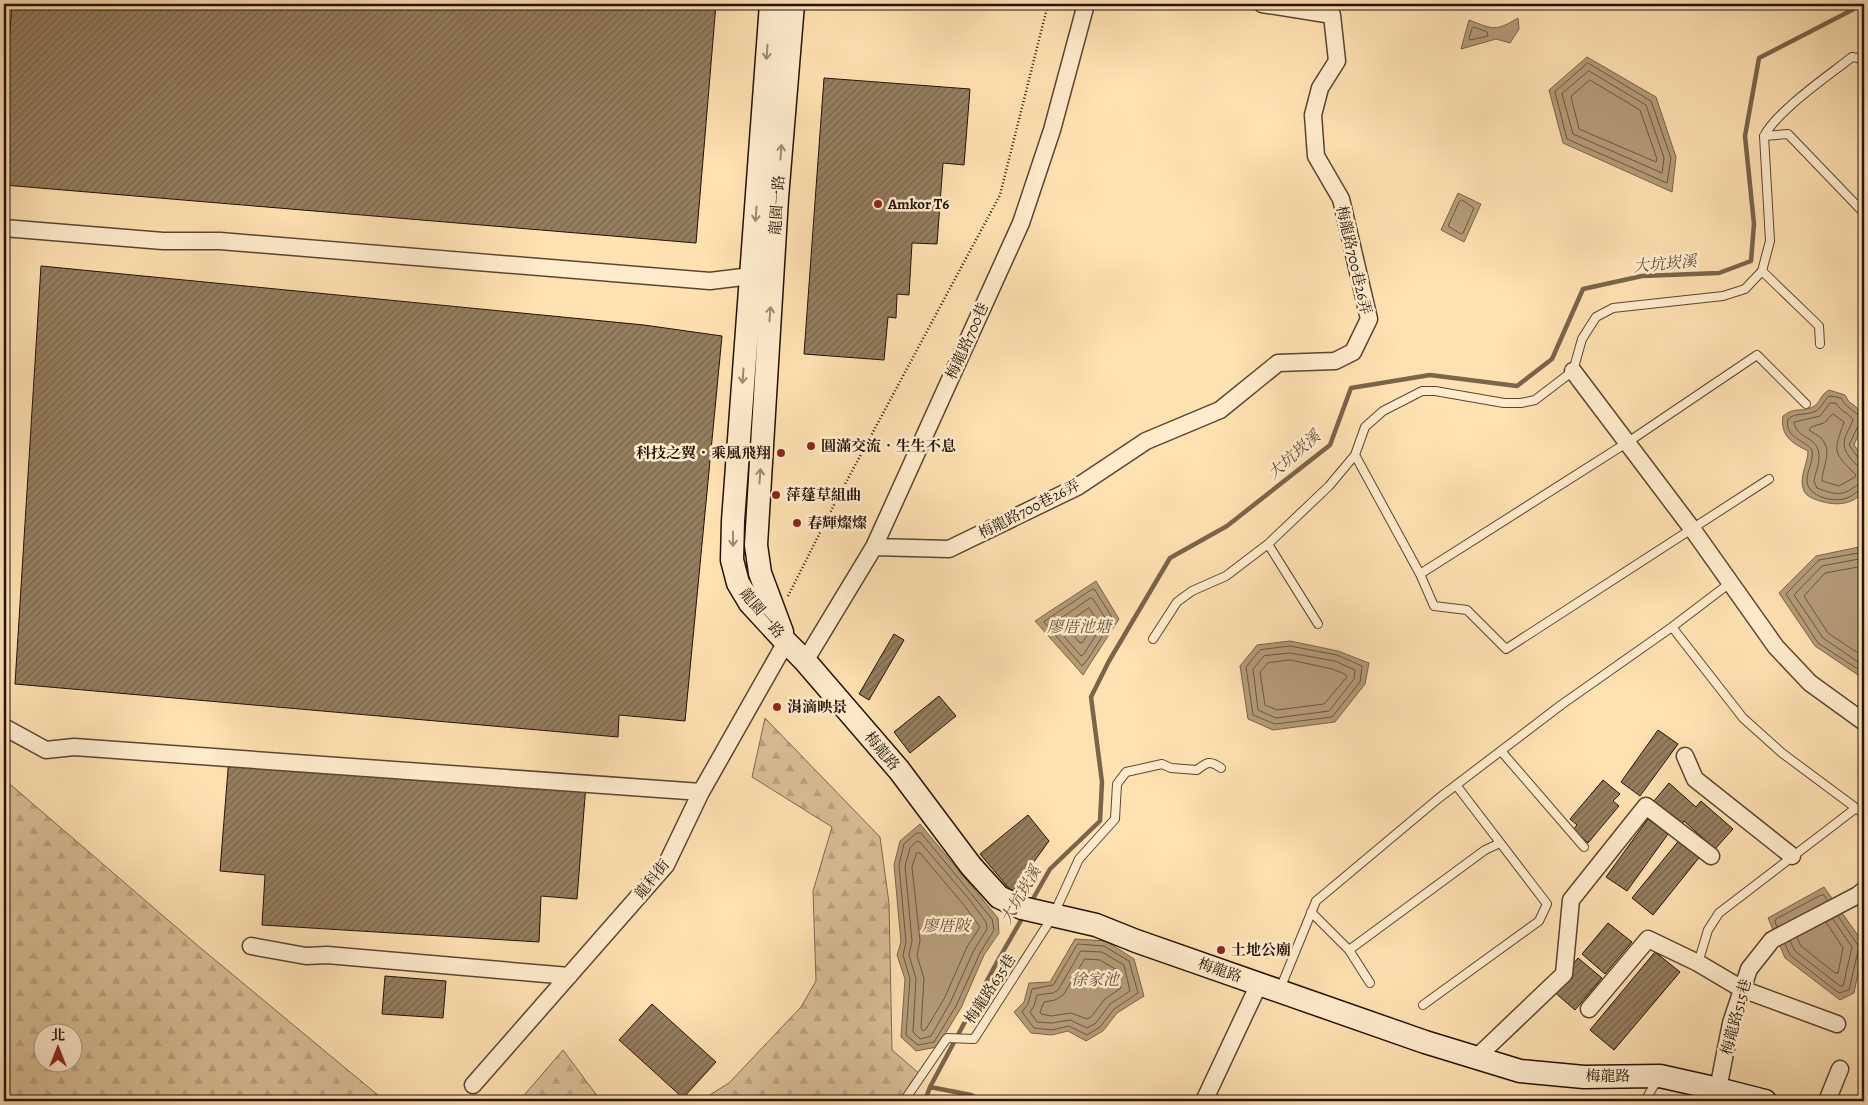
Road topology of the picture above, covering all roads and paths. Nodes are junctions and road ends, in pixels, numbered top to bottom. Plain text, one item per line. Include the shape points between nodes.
1 (771, 4) edge
2 (793, 4) edge
3 (1048, 4) edge
4 (1086, 4) edge
5 (1262, 4) edge
6 (1864, 60) edge
7 (1764, 136) junction
8 (1864, 213) edge
9 (4, 228) edge
10 (1762, 271) junction
11 (762, 276) junction
12 (1820, 344) dead end
13 (1573, 371) junction
14 (1806, 404) dead end
15 (1628, 442) junction
16 (1355, 455) junction
17 (1770, 479) dead end
18 (1693, 530) junction
19 (1268, 544) junction
20 (874, 547) junction
21 (1420, 574) junction
22 (1730, 583) junction
23 (777, 620) junction
24 (1318, 624) dead end
25 (1672, 628) junction
26 (1153, 639) dead end
27 (786, 642) junction
28 (806, 661) junction
29 (1864, 722) edge
30 (4, 727) edge
31 (1501, 751) junction
32 (1685, 756) dead end
33 (1221, 768) dead end
34 (1456, 785) junction
35 (701, 792) junction
36 (1856, 808) junction
37 (1864, 814) edge
38 (1500, 843) junction
39 (1584, 847) dead end
40 (1711, 856) dead end
41 (1792, 856) junction
42 (1861, 892) edge
43 (1038, 912) junction
44 (1311, 912) junction
45 (251, 946) dead end
46 (1349, 950) junction
47 (1698, 963) junction
48 (568, 976) junction
49 (1370, 983) dead end
50 (1269, 987) junction
51 (1742, 988) junction
52 (1423, 1005) dead end
53 (1589, 1009) dead end
54 (1837, 1024) dead end
55 (1476, 1058) junction
56 (1840, 1069) dead end
57 (1660, 1076) junction
58 (473, 1085) dead end
59 (1719, 1095) edge
60 (904, 1101) edge
61 (1204, 1101) edge
62 (1645, 1101) edge
63 (1765, 1101) edge
64 (1827, 1101) edge

1 -> 11 street, 龍園一路
11 -> 2 street, 龍園一路
3 - 23 path via 1000,195 836,501
4 - 20 street, 梅龍路700巷 via 1052,130 1021,223
5 - 20 street, 梅龍路700巷26弄 via 1332,15 1337,61 1320,88 1313,115 1316,156 1340,198 1369,319 1353,352 1335,361 1278,363 1220,410 1146,441 1077,487 949,549
6 - 7 lane via 1852,57 1782,114
7 - 8 lane via 1788,134
7 - 10 lane via 1770,241
9 - 11 street via 163,241 220,241 710,281
10 - 12 lane via 1819,326
10 - 13 lane via 1745,289 1724,296 1614,308 1596,317 1582,339
23 -> 11 street, 龍園一路 via 760,573 756,545
11 -> 27 street, 龍園一路 via 733,521 732,560 738,583 750,603
13 - 15 street
13 - 16 lane via 1535,400 1521,404 1422,391 1383,411 1365,427
14 - 15 lane via 1757,355
15 - 18 street
15 - 21 lane
16 - 19 lane via 1329,486
16 - 21 lane
17 - 18 lane
18 - 21 lane via 1506,649 1467,610 1434,606
18 - 22 street
19 - 24 lane
19 - 26 lane via 1226,576 1177,602
20 - 28 street, 梅龍路700巷
22 - 25 lane
22 - 29 street via 1776,647 1810,684
23 - 27 street, 龍園一路
25 - 31 lane
25 - 36 lane via 1743,718 1782,753
27 - 28 street, 梅龍路
27 - 35 street, 龍科街
28 - 43 street, 梅龍路 via 899,770 971,866 999,897
30 - 35 street via 46,750 74,746
31 - 34 lane
31 - 39 lane
32 - 41 street via 1695,779
33 - 43 lane, 梅龍路635巷 via 1206,762 1197,770 1162,764 1126,772 1116,784 1115,819
34 - 38 lane
34 - 44 lane via 1316,901
35 - 48 street, 龍科街 via 666,865
36 - 37 lane
36 - 41 lane
38 - 46 lane via 1485,850
38 - 52 lane via 1547,904 1539,921
40 - 55 street via 1646,806 1571,900 1564,974
41 - 47 lane via 1719,913 1708,930
42 - 51 street, 梅龍路515巷 via 1772,940 1749,969
43 - 50 street, 梅龍路 via 1096,925
43 - 60 lane, 梅龍路635巷 via 974,1039 947,1038
44 - 46 lane
44 - 50 lane
45 - 48 street via 306,956 327,955
46 - 49 lane
47 - 51 street
47 - 53 street via 1648,939
48 - 58 street, 龍科街
50 - 55 street, 梅龍路
50 - 61 street
51 - 54 street
51 - 59 street, 梅龍路515巷 via 1731,1023
55 - 57 street, 梅龍路 via 1520,1071 1584,1077
56 - 64 street
57 - 59 street, 梅龍路
57 - 62 lane
59 - 63 street, 梅龍路

